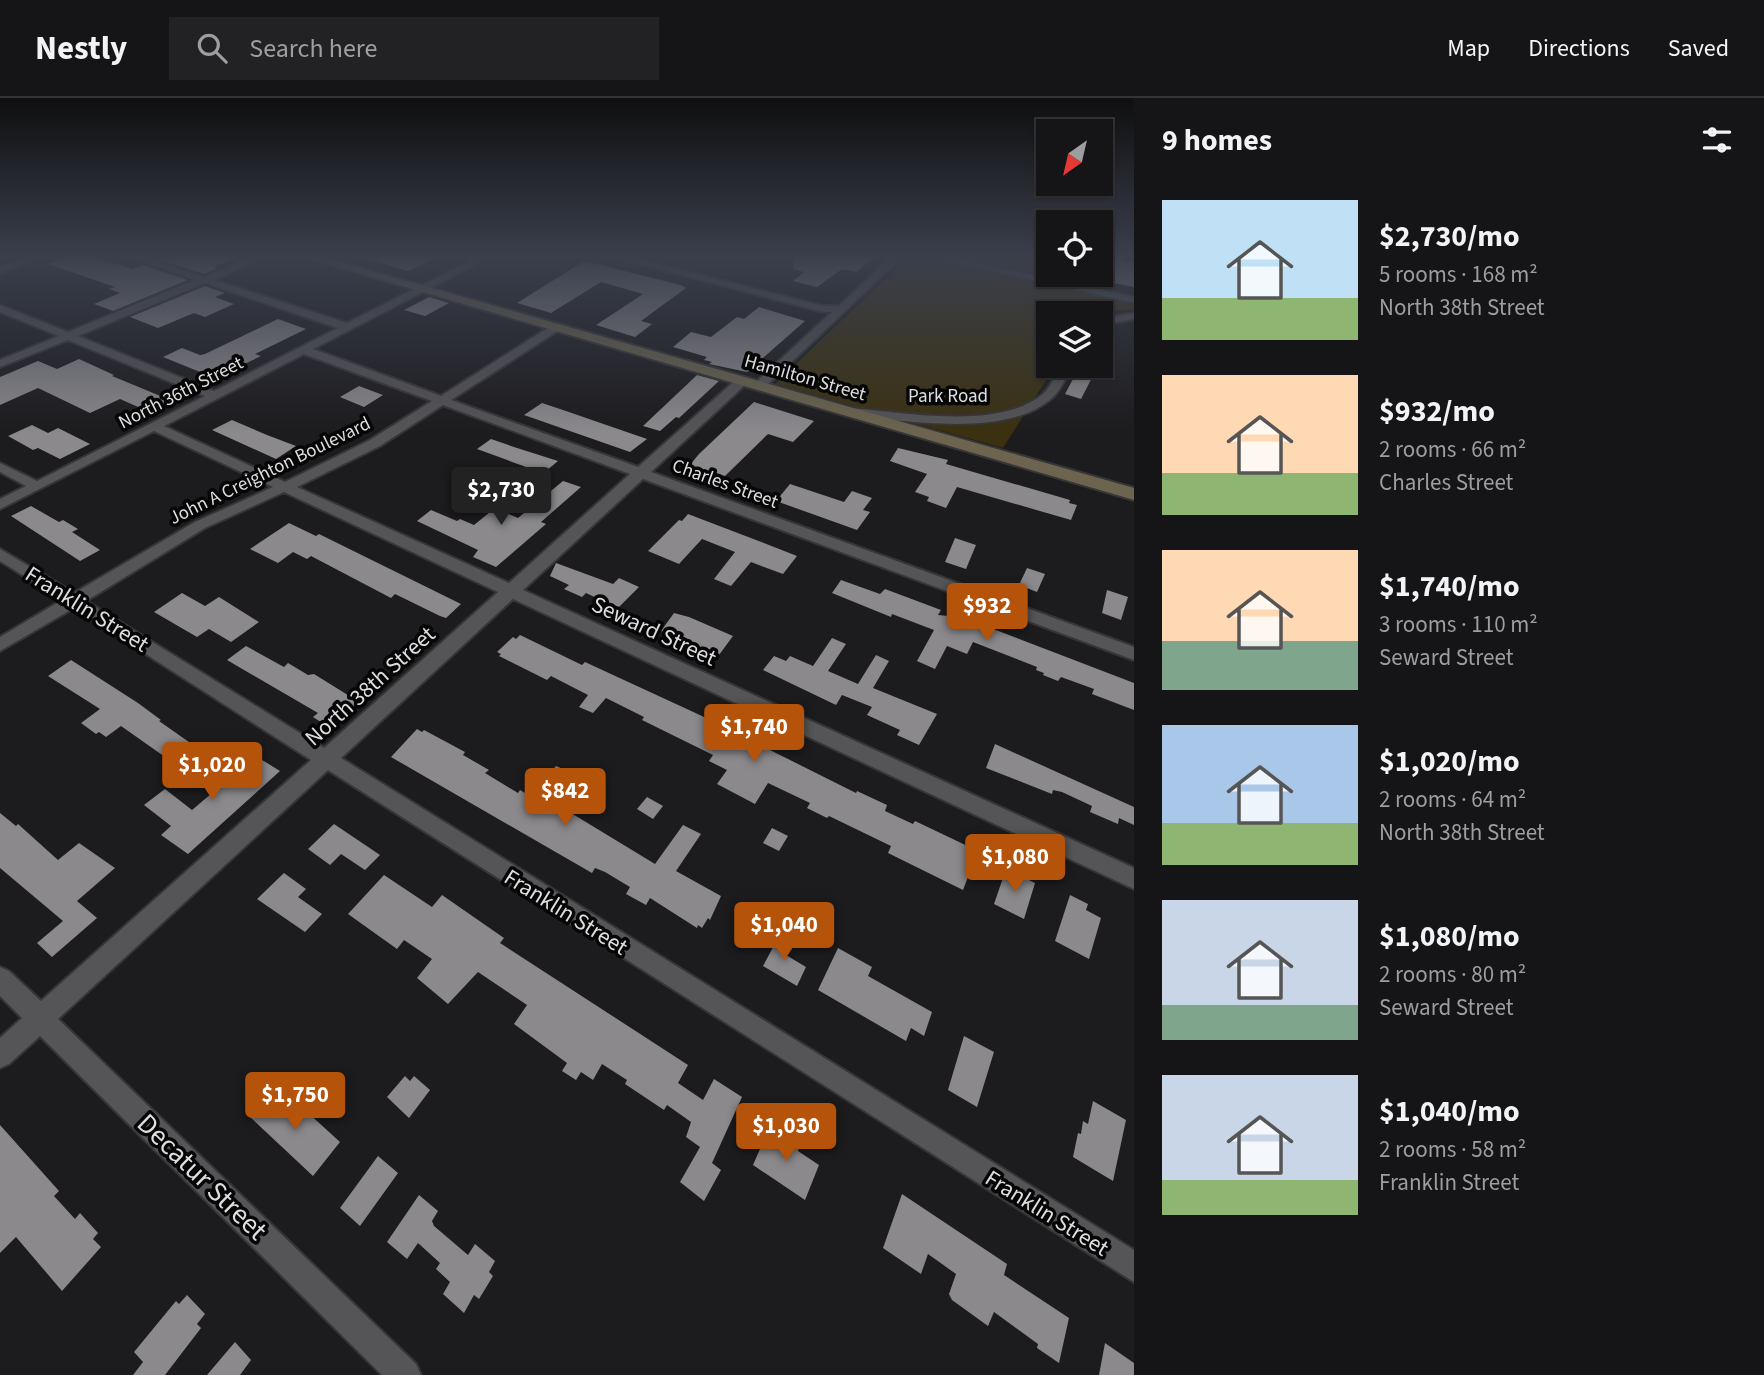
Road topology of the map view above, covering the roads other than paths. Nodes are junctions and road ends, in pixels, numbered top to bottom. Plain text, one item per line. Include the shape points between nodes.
1 (16, 315) edge
2 (120, 315) edge
3 (310, 315) edge
4 (372, 315) edge
5 (508, 315) edge
6 (835, 315) edge
7 (1134, 316) edge
8 (1113, 320) edge
9 (348, 327) junction
10 (555, 328) junction
11 (68, 336) junction
12 (304, 349) junction
13 (0, 364) edge
14 (1058, 378) edge
15 (750, 384) junction
16 (214, 396) junction
17 (442, 401) junction
18 (850, 412) junction
19 (153, 426) junction
20 (0, 467) edge
21 (641, 474) junction
22 (36, 486) junction
23 (284, 487) junction
24 (1134, 494) edge
25 (0, 505) edge
26 (0, 554) edge
27 (511, 592) junction
28 (73, 600) junction
29 (0, 645) edge
30 (1134, 654) edge
31 (325, 760) junction
32 (1134, 879) edge
33 (0, 979) edge
34 (41, 1018) junction
35 (0, 1055) edge
36 (1134, 1267) edge
37 (405, 1375) edge

1 - 11 street
2 - 11 street
3 - 9 street
4 - 9 street, North 36th Street
5 - 10 main road, Hamilton Street
6 - 15 street, North 38th Street
7 - 8 street
9 - 12 street, North 36th Street
10 - 15 main road, Hamilton Street
10 - 17 street, John A Creighton Boulevard
11 - 13 street
11 - 16 street
12 - 16 street, North 36th Street
12 - 17 street, Charles Street
14 - 18 street, Park Road via 1045,398 1008,414 969,418
15 - 18 main road, Hamilton Street
15 - 21 street, North 38th Street
16 - 19 street, North 36th Street
17 - 21 street, Charles Street
17 - 23 street, John A Creighton Boulevard via 376,443
18 - 24 main road, Hamilton Street
19 - 22 street, North 36th Street
19 - 23 street, Seward Street
20 - 22 street
21 - 27 street, North 38th Street
21 - 30 street, Charles Street
22 - 25 street, North 36th Street
23 - 27 street, Seward Street
23 - 28 street, John A Creighton Boulevard via 200,524
26 - 28 street, Franklin Street
27 - 31 street, North 38th Street
27 - 32 street, Seward Street
28 - 29 street, John A Creighton Boulevard
28 - 31 street, Franklin Street
31 - 34 street, North 38th Street
31 - 36 street, Franklin Street
33 - 34 street, Decatur Street
34 - 35 street, North 38th Street
34 - 37 street, Decatur Street

